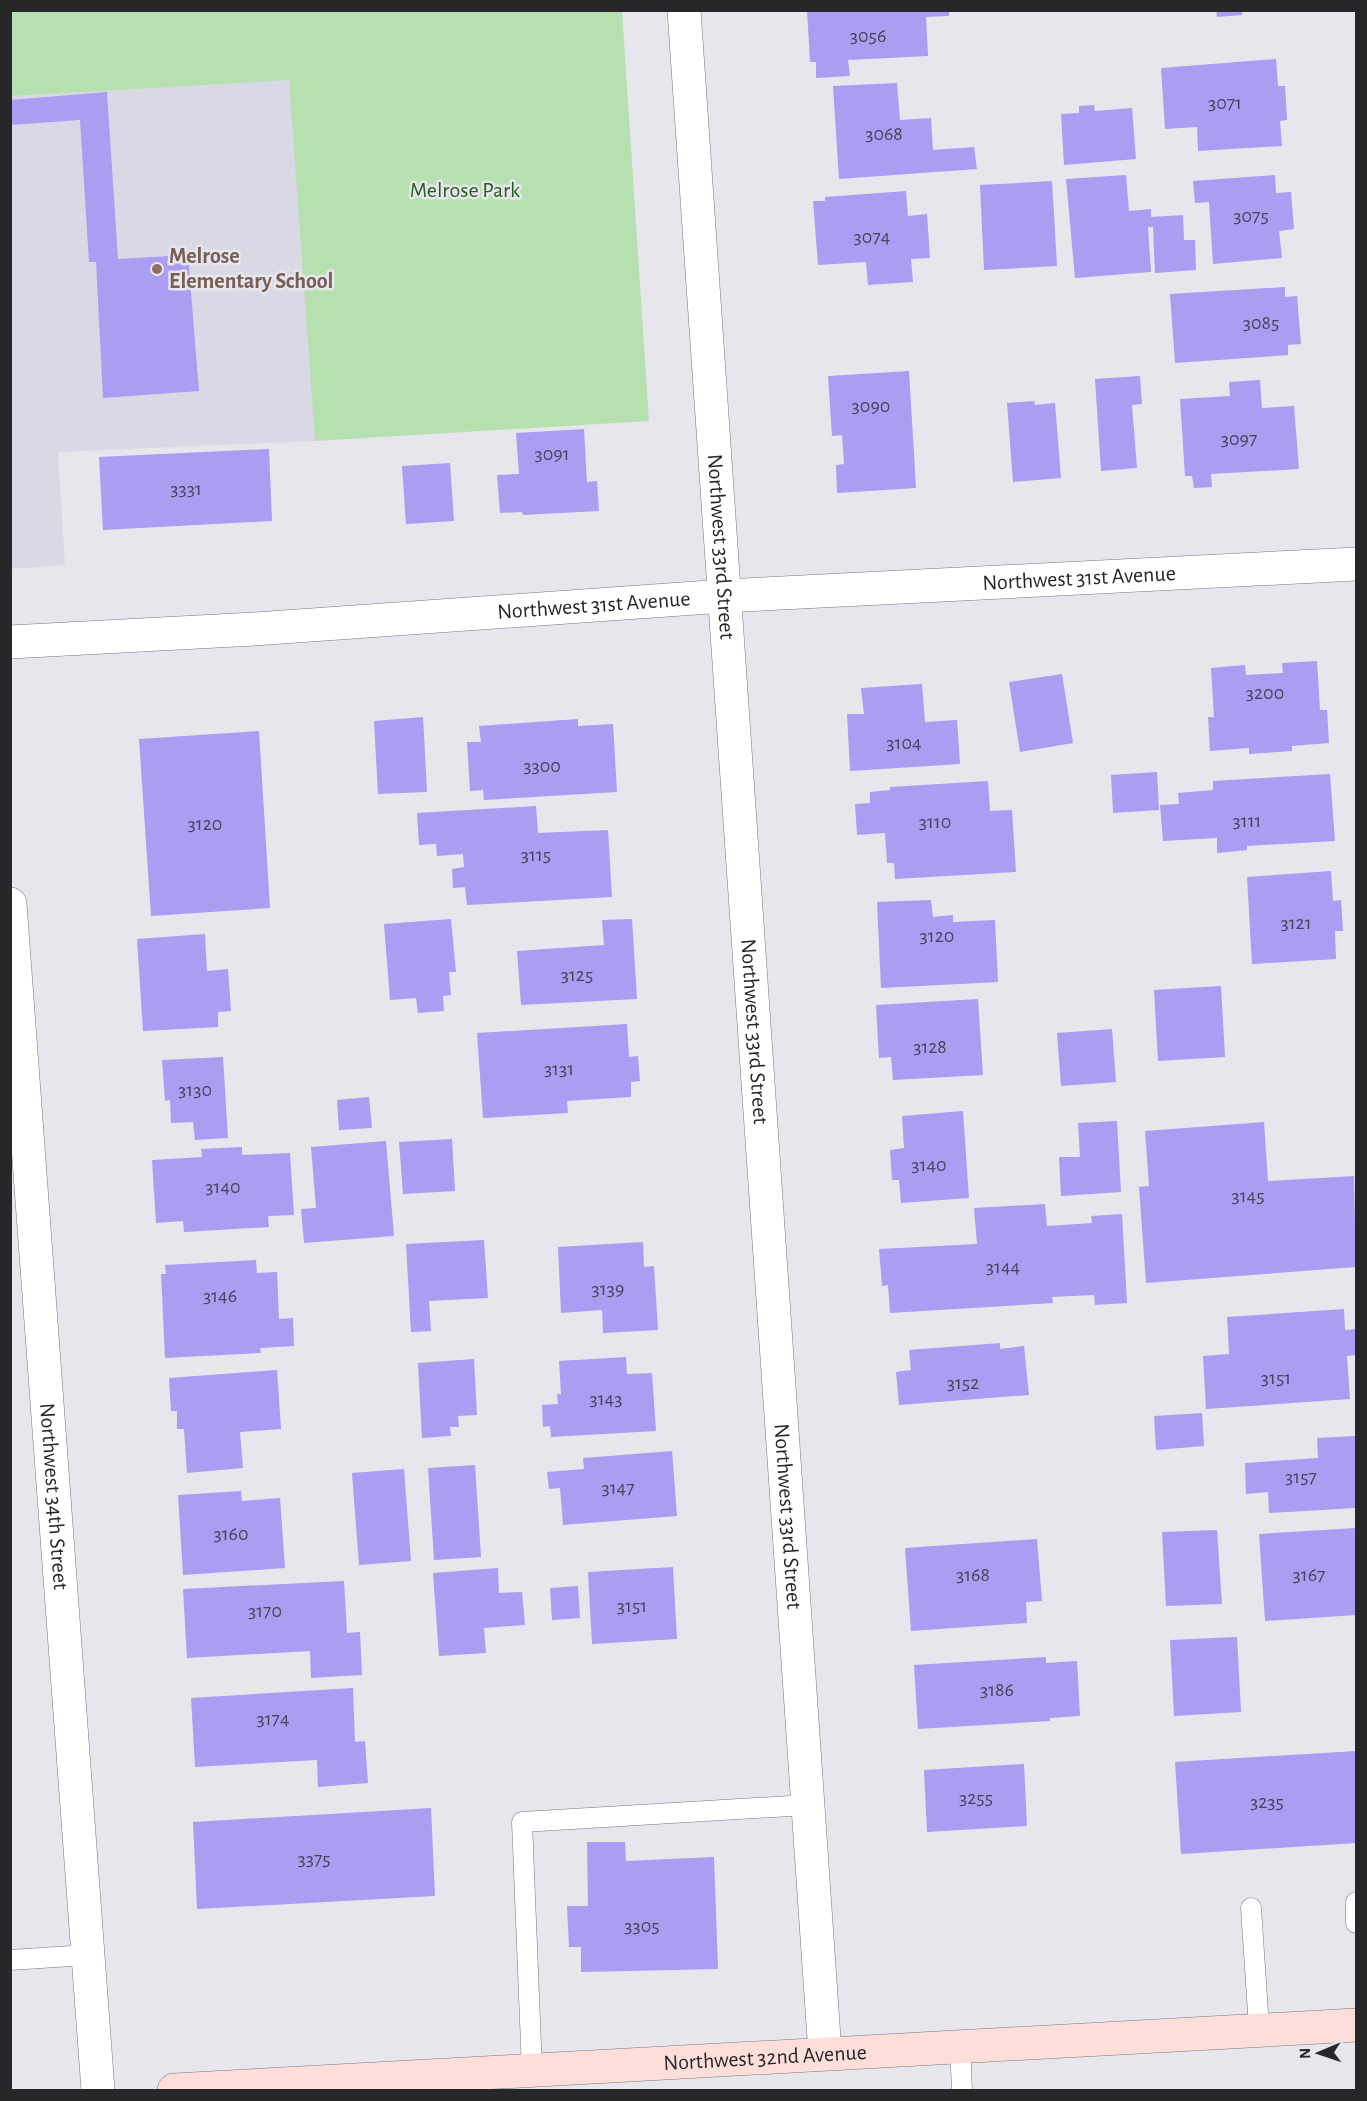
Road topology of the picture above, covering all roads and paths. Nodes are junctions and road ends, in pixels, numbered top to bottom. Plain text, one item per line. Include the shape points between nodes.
1 (684, 10) edge
2 (1356, 564) edge
3 (724, 596) junction
4 (10, 642) edge
5 (10, 904) edge
6 (807, 1805) junction
7 (1356, 1902) edge
8 (1251, 1908) dead end
9 (1356, 1923) edge
10 (87, 1955) junction
11 (10, 1960) edge
12 (1356, 2025) edge
13 (1258, 2028) junction
14 (960, 2045) junction
15 (825, 2053) junction
16 (532, 2070) junction
17 (98, 2091) edge
18 (174, 2091) edge
19 (962, 2091) edge

1 - 3 street, Northwest 33rd Street
2 - 3 street, Northwest 31st Avenue
3 - 4 street, Northwest 31st Avenue
3 - 6 street, Northwest 33rd Street
5 - 10 street, Northwest 34th Street
6 - 15 street, Northwest 33rd Street
6 - 16 lane via 522,1822
7 - 9 lane
8 - 13 lane
10 - 11 lane
10 - 17 street, Northwest 34th Street
12 - 13 main road, Northwest 32nd Avenue
13 - 14 main road, Northwest 32nd Avenue
14 - 15 main road, Northwest 32nd Avenue
14 - 19 lane
15 - 16 main road, Northwest 32nd Avenue
16 - 18 main road, Northwest 32nd Avenue

